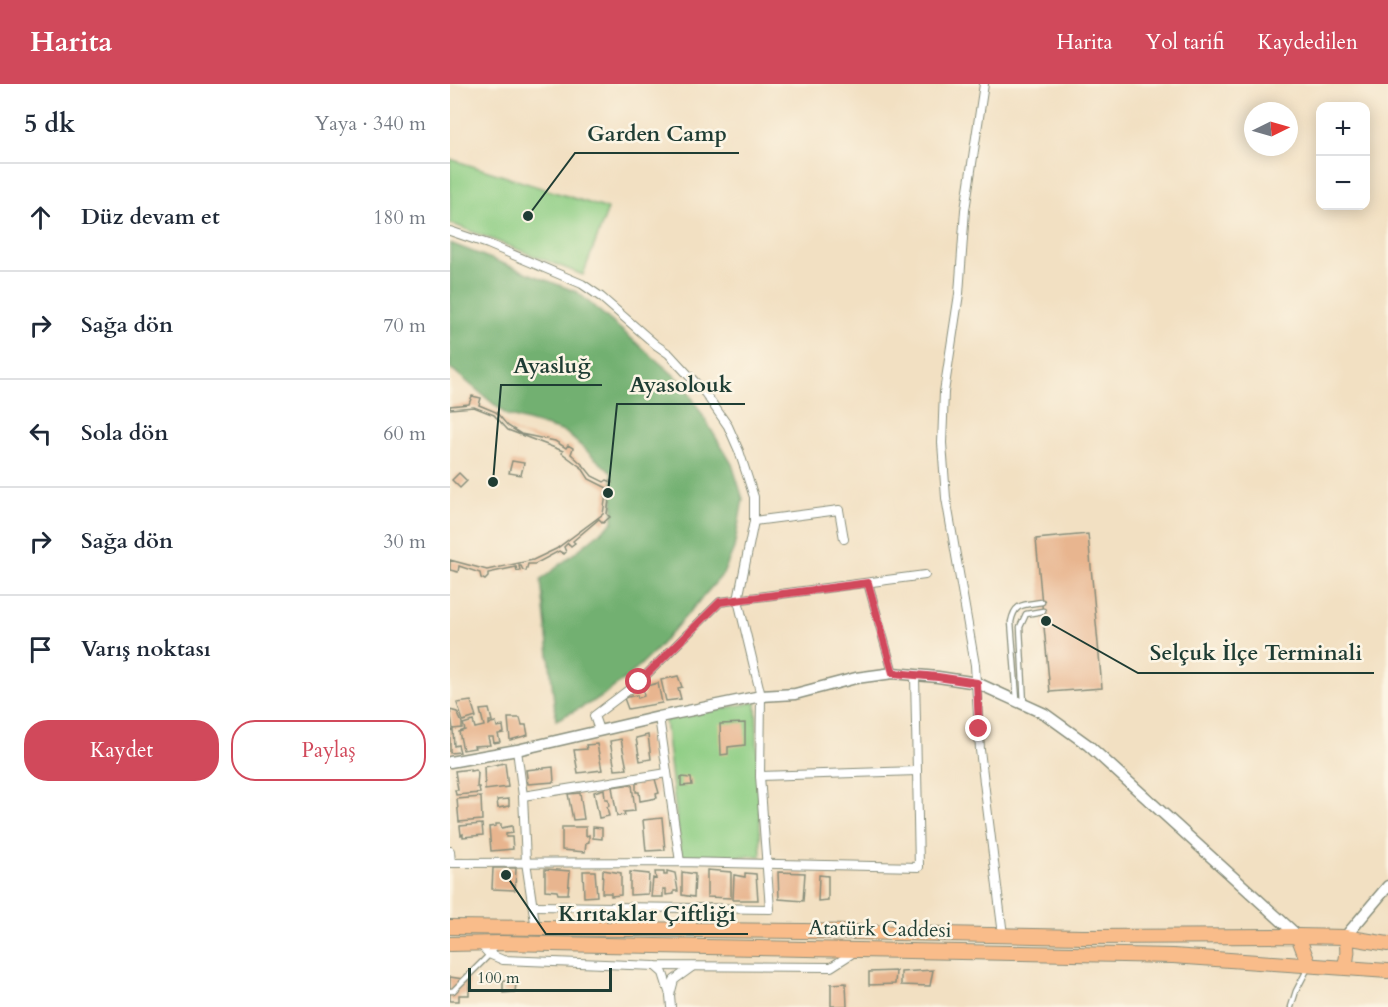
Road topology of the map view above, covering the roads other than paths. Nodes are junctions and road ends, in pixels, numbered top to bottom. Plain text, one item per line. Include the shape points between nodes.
1 (984, 84) edge
2 (450, 231) edge
3 (754, 521) junction
4 (843, 539) dead end
5 (925, 575) dead end
6 (868, 583) junction
7 (738, 600) junction
8 (1042, 602) dead end
9 (1042, 611) dead end
10 (893, 673) junction
11 (915, 676) junction
12 (977, 683) junction
13 (761, 696) junction
14 (1020, 702) junction
15 (659, 717) junction
16 (599, 730) junction
17 (517, 750) junction
18 (450, 762) edge
19 (917, 771) junction
20 (667, 773) junction
21 (760, 776) junction
22 (523, 796) junction
23 (450, 851) edge
24 (526, 862) junction
25 (680, 862) junction
26 (766, 863) junction
27 (1388, 886) edge
28 (534, 906) junction
29 (450, 927) edge
30 (536, 929) junction
31 (1003, 935) junction
32 (1298, 936) junction
33 (1345, 937) junction
34 (1388, 944) edge
35 (450, 945) edge
36 (485, 949) junction
37 (860, 949) junction
38 (1309, 965) junction
39 (655, 966) junction
40 (693, 966) junction
41 (1344, 967) junction
42 (1388, 971) edge
43 (450, 991) edge
44 (670, 995) junction
45 (671, 1007) edge
46 (1292, 1007) edge

1 - 12 street via 965,210 959,294 944,392 942,443 946,498
2 - 3 street via 582,284 669,354 705,393 728,426 754,497
3 - 4 street via 839,510
3 - 7 street
5 - 6 street
6 - 7 street
6 - 10 street
7 - 13 street
7 - 16 street via 720,602 639,682 594,716
8 - 14 lane via 1020,606 1011,622
9 - 14 lane via 1026,614 1020,627
10 - 11 street
10 - 13 street via 795,694
11 - 12 street
11 - 19 street
12 - 14 street
12 - 31 street via 980,750
13 - 15 street
13 - 21 street
14 - 32 street via 1045,714 1088,745
15 - 16 street
15 - 20 street
16 - 17 street
17 - 18 street
17 - 22 street
19 - 21 street
19 - 26 street via 919,867
20 - 22 street
20 - 25 street
21 - 26 street
22 - 24 street
23 - 24 street via 451,863
24 - 25 street
24 - 28 street
25 - 26 street
26 - 28 street via 770,909
27 - 33 street
28 - 30 street
29 - 30 highway, Atatürk Caddesi
30 - 31 highway, Atatürk Caddesi
31 - 32 highway, Atatürk Caddesi
32 - 33 highway, Atatürk Caddesi
32 - 38 highway
33 - 34 highway, Atatürk Caddesi
33 - 41 highway via 1348,952
35 - 36 highway, Atatürk Caddesi
36 - 37 highway, Atatürk Caddesi via 500,943
36 - 39 street via 502,960
36 - 43 lane
37 - 38 highway, Atatürk Caddesi via 1173,956
37 - 40 street via 831,967
38 - 41 highway, Atatürk Caddesi
38 - 46 lane
39 - 40 street
39 - 44 street via 663,973
40 - 44 street via 675,980
41 - 42 highway, Atatürk Caddesi
44 - 45 street

